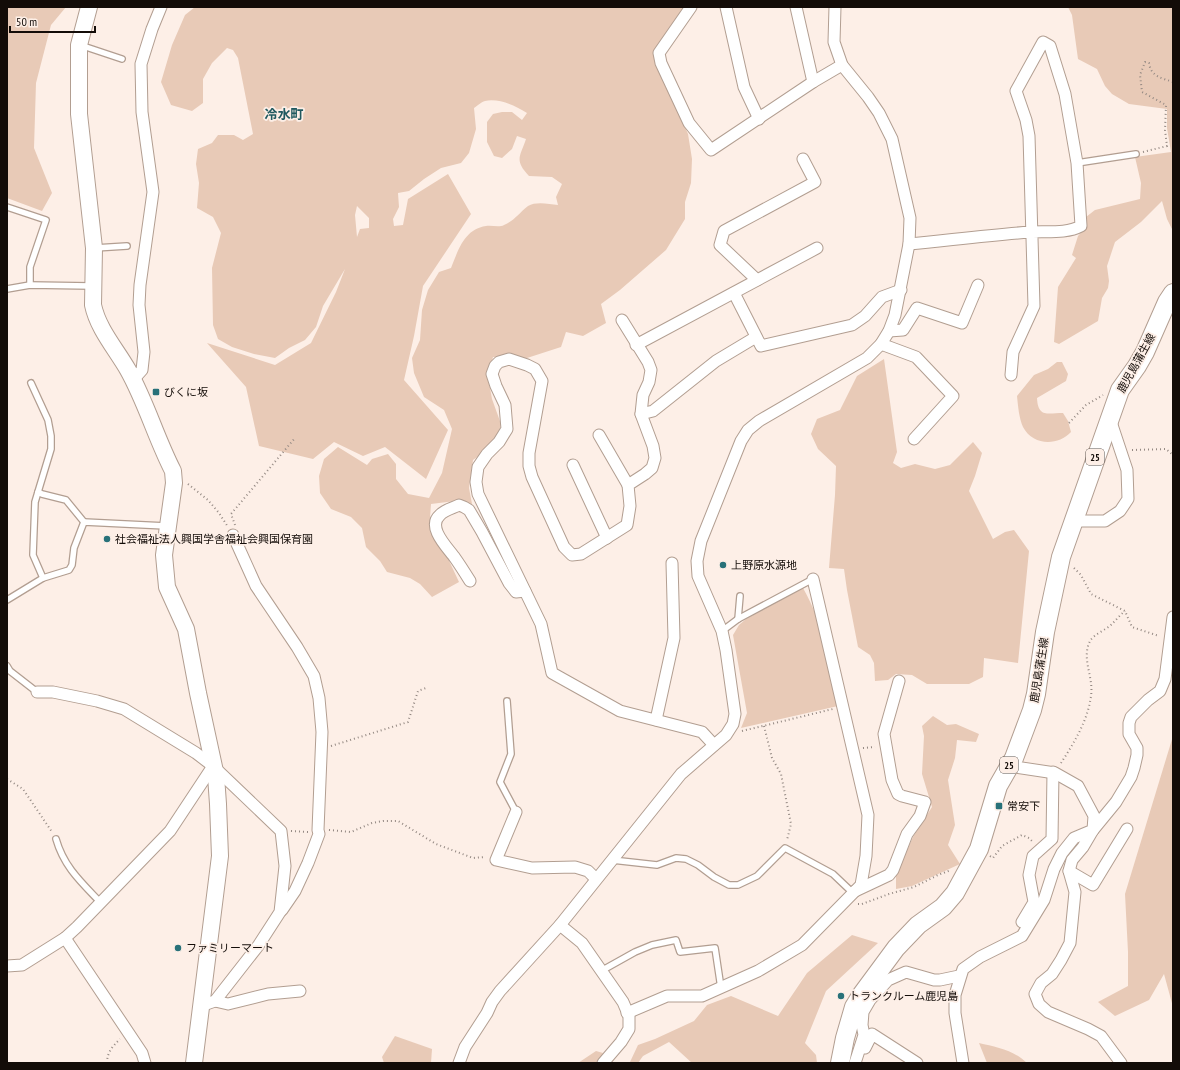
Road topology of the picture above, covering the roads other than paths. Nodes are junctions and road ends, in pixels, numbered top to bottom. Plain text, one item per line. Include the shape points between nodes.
1 (89, 7) edge
2 (161, 7) edge
3 (691, 7) edge
4 (726, 7) edge
5 (796, 7) edge
6 (835, 7) edge
7 (79, 45) junction
8 (122, 59) dead end
9 (842, 65) junction
10 (813, 82) junction
11 (759, 118) junction
12 (1136, 154) road end
13 (803, 159) dead end
14 (1077, 163) junction
15 (7, 207) edge
16 (1031, 232) junction
17 (910, 244) junction
18 (126, 246) dead end
19 (94, 248) junction
20 (817, 248) dead end
21 (757, 280) junction
22 (978, 284) dead end
23 (30, 285) junction
24 (93, 286) junction
25 (7, 289) edge
26 (901, 290) junction
27 (734, 293) junction
28 (1173, 293) edge
29 (622, 320) dead end
30 (889, 331) junction
31 (756, 337) junction
32 (880, 344) junction
33 (636, 345) junction
34 (1011, 375) dead end
35 (133, 380) junction
36 (31, 383) dead end
37 (642, 414) junction
38 (1110, 416) junction
39 (599, 435) dead end
40 (914, 439) dead end
41 (573, 465) dead end
42 (628, 485) junction
43 (38, 492) junction
44 (1073, 521) junction
45 (84, 522) junction
46 (168, 526) junction
47 (233, 535) road end
48 (607, 538) junction
49 (672, 563) dead end
50 (43, 578) junction
51 (813, 579) joint
52 (470, 581) dead end
53 (525, 591) junction
54 (740, 596) dead end
55 (7, 600) edge
56 (1173, 617) edge
57 (738, 619) junction
58 (722, 631) junction
59 (7, 666) edge
60 (899, 681) dead end
61 (36, 692) joint
62 (507, 701) dead end
63 (656, 720) junction
64 (714, 745) junction
65 (213, 766) junction
66 (1009, 766) junction
67 (1054, 773) junction
68 (516, 812) joint
69 (1127, 829) dead end
70 (1093, 830) junction
71 (56, 839) road end
72 (612, 860) junction
73 (1069, 871) junction
74 (596, 879) junction
75 (849, 896) junction
76 (100, 903) junction
77 (280, 912) junction
78 (560, 925) junction
79 (65, 938) junction
80 (1013, 939) junction
81 (7, 966) edge
82 (601, 971) junction
83 (959, 976) junction
84 (722, 988) junction
85 (300, 991) dead end
86 (208, 1004) junction
87 (627, 1013) junction
88 (145, 1063) edge
89 (194, 1063) edge
90 (459, 1063) edge
91 (603, 1063) edge
92 (840, 1063) edge
93 (854, 1063) edge
94 (859, 1063) edge
95 (917, 1063) edge
96 (963, 1063) edge
97 (1121, 1063) edge

1 - 7 street
2 - 35 street via 141,64 142,112 152,197 140,285 139,305 144,352 142,370
3 - 11 street via 660,53 661,63 689,122 711,150
4 - 11 street via 744,87
5 - 10 street
6 - 9 street via 834,42
7 - 8 lane
7 - 19 street via 79,114
9 - 10 street
9 - 17 street via 875,108 892,139 910,218
10 - 11 street
12 - 14 lane
13 - 21 street via 815,182 724,231 720,245
14 - 16 street via 1082,226 1064,231
14 - 16 street via 1065,94 1050,46 1042,42 1016,90 1026,120 1028,136
15 - 23 lane via 46,220 30,267
16 - 17 street
16 - 34 street via 1034,306 1012,352
17 - 26 street
18 - 19 lane
19 - 24 street
20 - 21 street
21 - 27 street
22 - 30 street via 962,323 917,308 903,330
23 - 24 lane
23 - 25 lane
24 - 35 street via 94,312
26 - 30 street
26 - 31 street via 882,297 865,316 852,325 761,346
27 - 31 street
27 - 33 street
28 - 38 main road, 鹿児島蒲生線 / 25 via 1139,362 1120,390
29 - 33 street
30 - 32 street
31 - 37 street via 716,361 653,411
32 - 40 street via 916,357 953,396
32 - 58 street via 867,358 759,421 748,430 741,441 701,541 697,561 698,576
33 - 37 street via 651,370 643,395
35 - 46 street via 173,472 174,483
36 - 43 lane via 48,420 51,436 51,449
37 - 42 street via 656,458 652,468
38 - 44 main road, 鹿児島蒲生線 / 25
38 - 44 street via 1127,470 1128,499 1120,511 1105,522
39 - 42 street
41 - 48 street
42 - 48 street via 630,506 627,525
43 - 45 lane via 66,500
43 - 50 lane via 35,502 33,555
44 - 66 main road, 鹿児島蒲生線 / 25 via 1061,557 1032,710
45 - 46 lane
45 - 50 lane via 69,570
46 - 65 street via 164,555 167,587 186,629
47 - 77 street via 256,586 314,676 319,698 322,732 319,834 295,891
48 - 53 street via 581,554 572,555 564,547 529,466 542,381 536,369 527,365 509,359 499,362 492,374 505,405 506,429 499,442 486,454 478,467 476,482 478,494
49 - 63 street via 674,638
50 - 55 lane
51 - 57 lane
51 - 75 street via 868,815 866,856 861,885
52 - 53 street via 441,542 437,531 436,520 439,515 459,505 469,510 509,583 516,592
53 - 63 street via 541,624 552,673 620,711
54 - 57 lane
56 - 70 street via 1163,685 1160,691 1131,717 1129,723 1129,734 1137,755 1131,777 1116,802
57 - 58 lane
58 - 64 street via 735,714 733,724 726,735
59 - 61 lane
60 - 75 street via 884,734 892,780 898,794 925,802 889,875
61 - 65 street via 53,692 97,700 124,709
62 - 68 lane via 511,754 500,782
63 - 64 street via 702,732
64 - 72 street via 680,774
65 - 76 street via 170,831
65 - 77 street via 281,831 285,866
65 - 86 street via 218,804 220,856
66 - 67 street
66 - 92 main road, 鹿児島蒲生線 / 25 via 998,786 979,849 955,893 943,907 918,925 896,948 862,994 854,1007
67 - 70 street via 1078,786 1094,816
67 - 80 street via 1052,839 1033,856 1029,875 1034,902
68 - 74 street via 496,860 532,868 575,866 588,871
69 - 73 street via 1093,884
70 - 73 street via 1072,860
70 - 80 street via 1074,838 1062,853 1044,900 1022,936
71 - 76 lane via 65,862
72 - 74 street
72 - 75 lane via 657,866 676,858 686,859 729,884 738,885 757,876 785,848 834,874
73 - 97 street via 1075,892 1070,943 1052,974 1035,994 1039,1004 1048,1012 1101,1036
74 - 78 street
75 - 84 street via 802,945 758,971
76 - 79 street
77 - 86 street via 258,946
78 - 82 street via 582,943
78 - 90 street via 492,1002 465,1047
79 - 81 street via 22,965
79 - 88 street via 142,1053
80 - 83 street via 962,969
82 - 84 lane via 635,952 676,940 680,952 716,948
82 - 87 street via 623,1002
83 - 93 street via 934,980 906,972 888,980 863,1012 864,1035
83 - 96 street via 955,1013
84 - 87 street via 702,996 667,996
85 - 86 street via 268,994 228,1004
86 - 89 street
87 - 91 street via 629,1028
94 - 95 street via 872,1034

